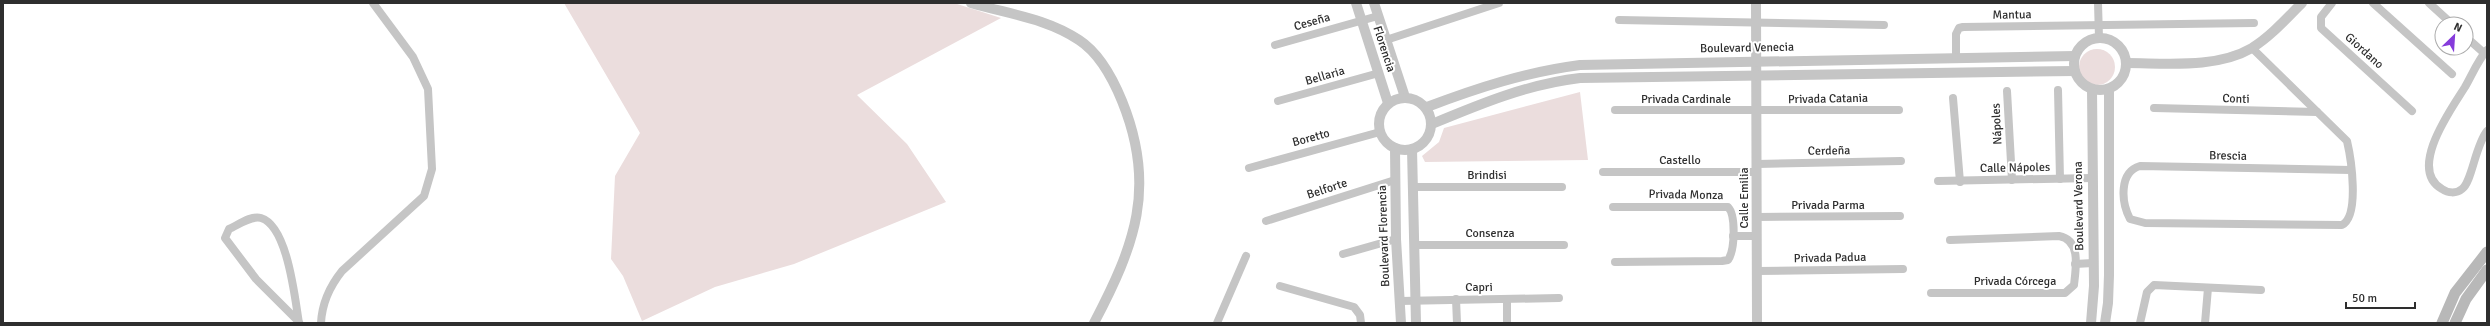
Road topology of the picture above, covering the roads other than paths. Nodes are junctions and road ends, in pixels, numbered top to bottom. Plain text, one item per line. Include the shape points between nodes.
1 (373, 3) edge
2 (971, 3) edge
3 (1356, 3) edge
4 (1374, 3) edge
5 (1499, 3) edge
6 (1756, 3) edge
7 (2098, 3) edge
8 (2302, 3) edge
9 (2332, 3) edge
10 (2373, 3) edge
11 (2429, 3) edge
12 (1378, 16) junction
13 (2443, 16) edge
14 (1361, 20) junction
15 (1619, 20) dead end
16 (1756, 21) junction
17 (2254, 23) dead end
18 (1884, 25) dead end
19 (2098, 26) junction
20 (2099, 38) junction
21 (1386, 40) junction
22 (2474, 43) edge
23 (1275, 45) dead end
24 (2252, 48) junction
25 (2486, 52) edge
26 (2075, 56) junction
27 (1956, 59) junction
28 (1756, 60) junction
29 (2126, 63) junction
30 (2075, 71) junction
31 (1379, 73) junction
32 (1756, 74) junction
33 (2452, 74) dead end
34 (2092, 89) junction
35 (2109, 89) junction
36 (2058, 90) dead end
37 (2007, 91) dead end
38 (1405, 97) junction
39 (1953, 98) dead end
40 (1278, 101) dead end
41 (1388, 103) junction
42 (1427, 107) junction
43 (2154, 108) dead end
44 (1615, 110) dead end
45 (1899, 110) dead end
46 (1757, 111) junction
47 (2317, 112) junction
48 (2412, 112) dead end
49 (1432, 124) junction
50 (1380, 132) junction
51 (2487, 132) edge
52 (1396, 148) junction
53 (1412, 149) junction
54 (1901, 161) dead end
55 (1249, 168) dead end
56 (1757, 168) junction
57 (2351, 170) junction
58 (1603, 172) dead end
59 (2092, 178) junction
60 (2060, 179) junction
61 (1395, 180) junction
62 (2012, 180) junction
63 (1938, 181) dead end
64 (1960, 182) junction
65 (1413, 187) junction
66 (1562, 187) dead end
67 (2124, 194) junction
68 (2108, 195) junction
69 (1613, 207) dead end
70 (1900, 216) dead end
71 (1757, 217) junction
72 (1266, 221) dead end
73 (1733, 236) junction
74 (1757, 236) junction
75 (1396, 239) junction
76 (1950, 240) dead end
77 (1415, 245) junction
78 (1564, 245) dead end
79 (2487, 252) edge
80 (1343, 254) dead end
81 (1246, 256) dead end
82 (1615, 262) dead end
83 (2093, 263) junction
84 (2075, 264) junction
85 (1903, 269) dead end
86 (2487, 270) edge
87 (1757, 271) junction
88 (1280, 286) dead end
89 (2208, 288) junction
90 (2261, 290) dead end
91 (1931, 293) dead end
92 (1559, 298) dead end
93 (1456, 299) junction
94 (1507, 299) junction
95 (1400, 301) junction
96 (1416, 301) junction
97 (299, 322) edge
98 (321, 323) edge
99 (1094, 323) edge
100 (1217, 323) edge
101 (1361, 323) edge
102 (1401, 323) edge
103 (1416, 323) edge
104 (1457, 323) edge
105 (1507, 323) edge
106 (1757, 323) edge
107 (2091, 323) edge
108 (2104, 323) edge
109 (2140, 323) edge
110 (2205, 323) edge
111 (2443, 323) edge
112 (2455, 323) edge

1 - 98 street via 413,57 428,89 432,169 424,196 342,271 332,284
2 - 99 street via 1044,22 1081,41 1106,70 1127,113 1139,166 1136,223 1124,263
3 - 14 street, Florencia
4 - 12 street, Florencia
5 - 21 street
6 - 16 street, Calle Emilia
7 - 19 street
8 - 24 street via 2274,31
9 - 48 street, Giordano via 2321,17 2321,28
10 - 33 street
11 - 13 street
12 - 14 street, Ceseña
12 - 21 street, Florencia
14 - 23 street, Ceseña
14 - 31 street, Florencia
15 - 16 street
16 - 18 street
16 - 28 street, Calle Emilia
17 - 19 street, Mantua
19 - 20 street
19 - 27 street, Mantua via 1963,27 1959,28 1956,34
20 - 26 street via 2088,40
20 - 29 street via 2115,43 2121,48
21 - 38 street, Florencia
22 - 25 street
24 - 29 street via 2234,55 2199,62
24 - 47 street
25 - 51 street via 2435,136 2430,165 2438,187 2447,192 2463,189 2468,181 2475,152
26 - 27 street, Boulevard Venecia
26 - 30 street
27 - 28 street, Boulevard Venecia
28 - 32 street, Calle Emilia
28 - 42 street, Boulevard Venecia via 1573,66 1544,70 1488,84
29 - 35 street via 2124,74 2118,83
30 - 32 street
30 - 34 street via 2082,83
31 - 40 street, Bellaria
31 - 41 street, Florencia
32 - 46 street, Calle Emilia
32 - 49 street via 1610,76 1548,82 1495,98
34 - 35 street
34 - 59 street, Boulevard Verona
35 - 68 street
36 - 60 street
37 - 62 street, Nápoles
38 - 41 street
38 - 42 street
39 - 64 street
41 - 50 street via 1379,119
42 - 49 street
43 - 47 street, Conti
44 - 46 street, Privada Cardinale
45 - 46 street, Privada Catania
46 - 56 street, Calle Emilia
47 - 57 street via 2346,141
49 - 53 street via 1426,140
50 - 52 street via 1388,143
50 - 55 street, Boretto
52 - 53 street
52 - 61 street, Boulevard Florencia
53 - 65 street
54 - 56 street, Cerdeña
56 - 58 street, Castello
56 - 71 street, Calle Emilia
57 - 67 street, Brescia via 2140,166 2128,173
57 - 67 street, Brescia via 2351,214 2342,225 2141,222 2130,219 2126,212
59 - 60 street, Calle Nápoles
59 - 83 street, Boulevard Verona
60 - 62 street, Calle Nápoles
61 - 72 street, Belforte
61 - 75 street, Boulevard Florencia
62 - 64 street, Calle Nápoles
63 - 64 street, Calle Nápoles
65 - 66 street, Brindisi
65 - 77 street
67 - 68 street
68 - 108 street via 2109,275
69 - 73 street, Privada Monza via 1728,207 1732,210
70 - 71 street, Privada Parma
71 - 74 street, Calle Emilia
73 - 74 street
73 - 82 street via 1728,260
74 - 87 street, Calle Emilia
75 - 80 street
75 - 95 street, Boulevard Florencia
76 - 84 street, Privada Córcega via 2063,237 2071,240 2073,244
77 - 78 street, Consenza
77 - 96 street
79 - 111 main road via 2456,293
81 - 100 street
83 - 84 street
83 - 107 street, Boulevard Verona
84 - 91 street, Privada Córcega via 2074,285 2065,293
85 - 87 street, Privada Padua
86 - 112 main road via 2466,299
87 - 106 street, Calle Emilia
88 - 101 street via 1354,307 1360,315
89 - 90 street
89 - 109 street via 2154,285 2147,292
89 - 110 street
92 - 94 street, Capri
93 - 94 street, Capri
93 - 96 street, Capri
93 - 104 street
94 - 105 street
95 - 96 street, Capri
95 - 102 street, Boulevard Florencia
96 - 103 street
97 - 97 street via 285,253 271,226 262,218 256,218 229,229 225,238 242,263

